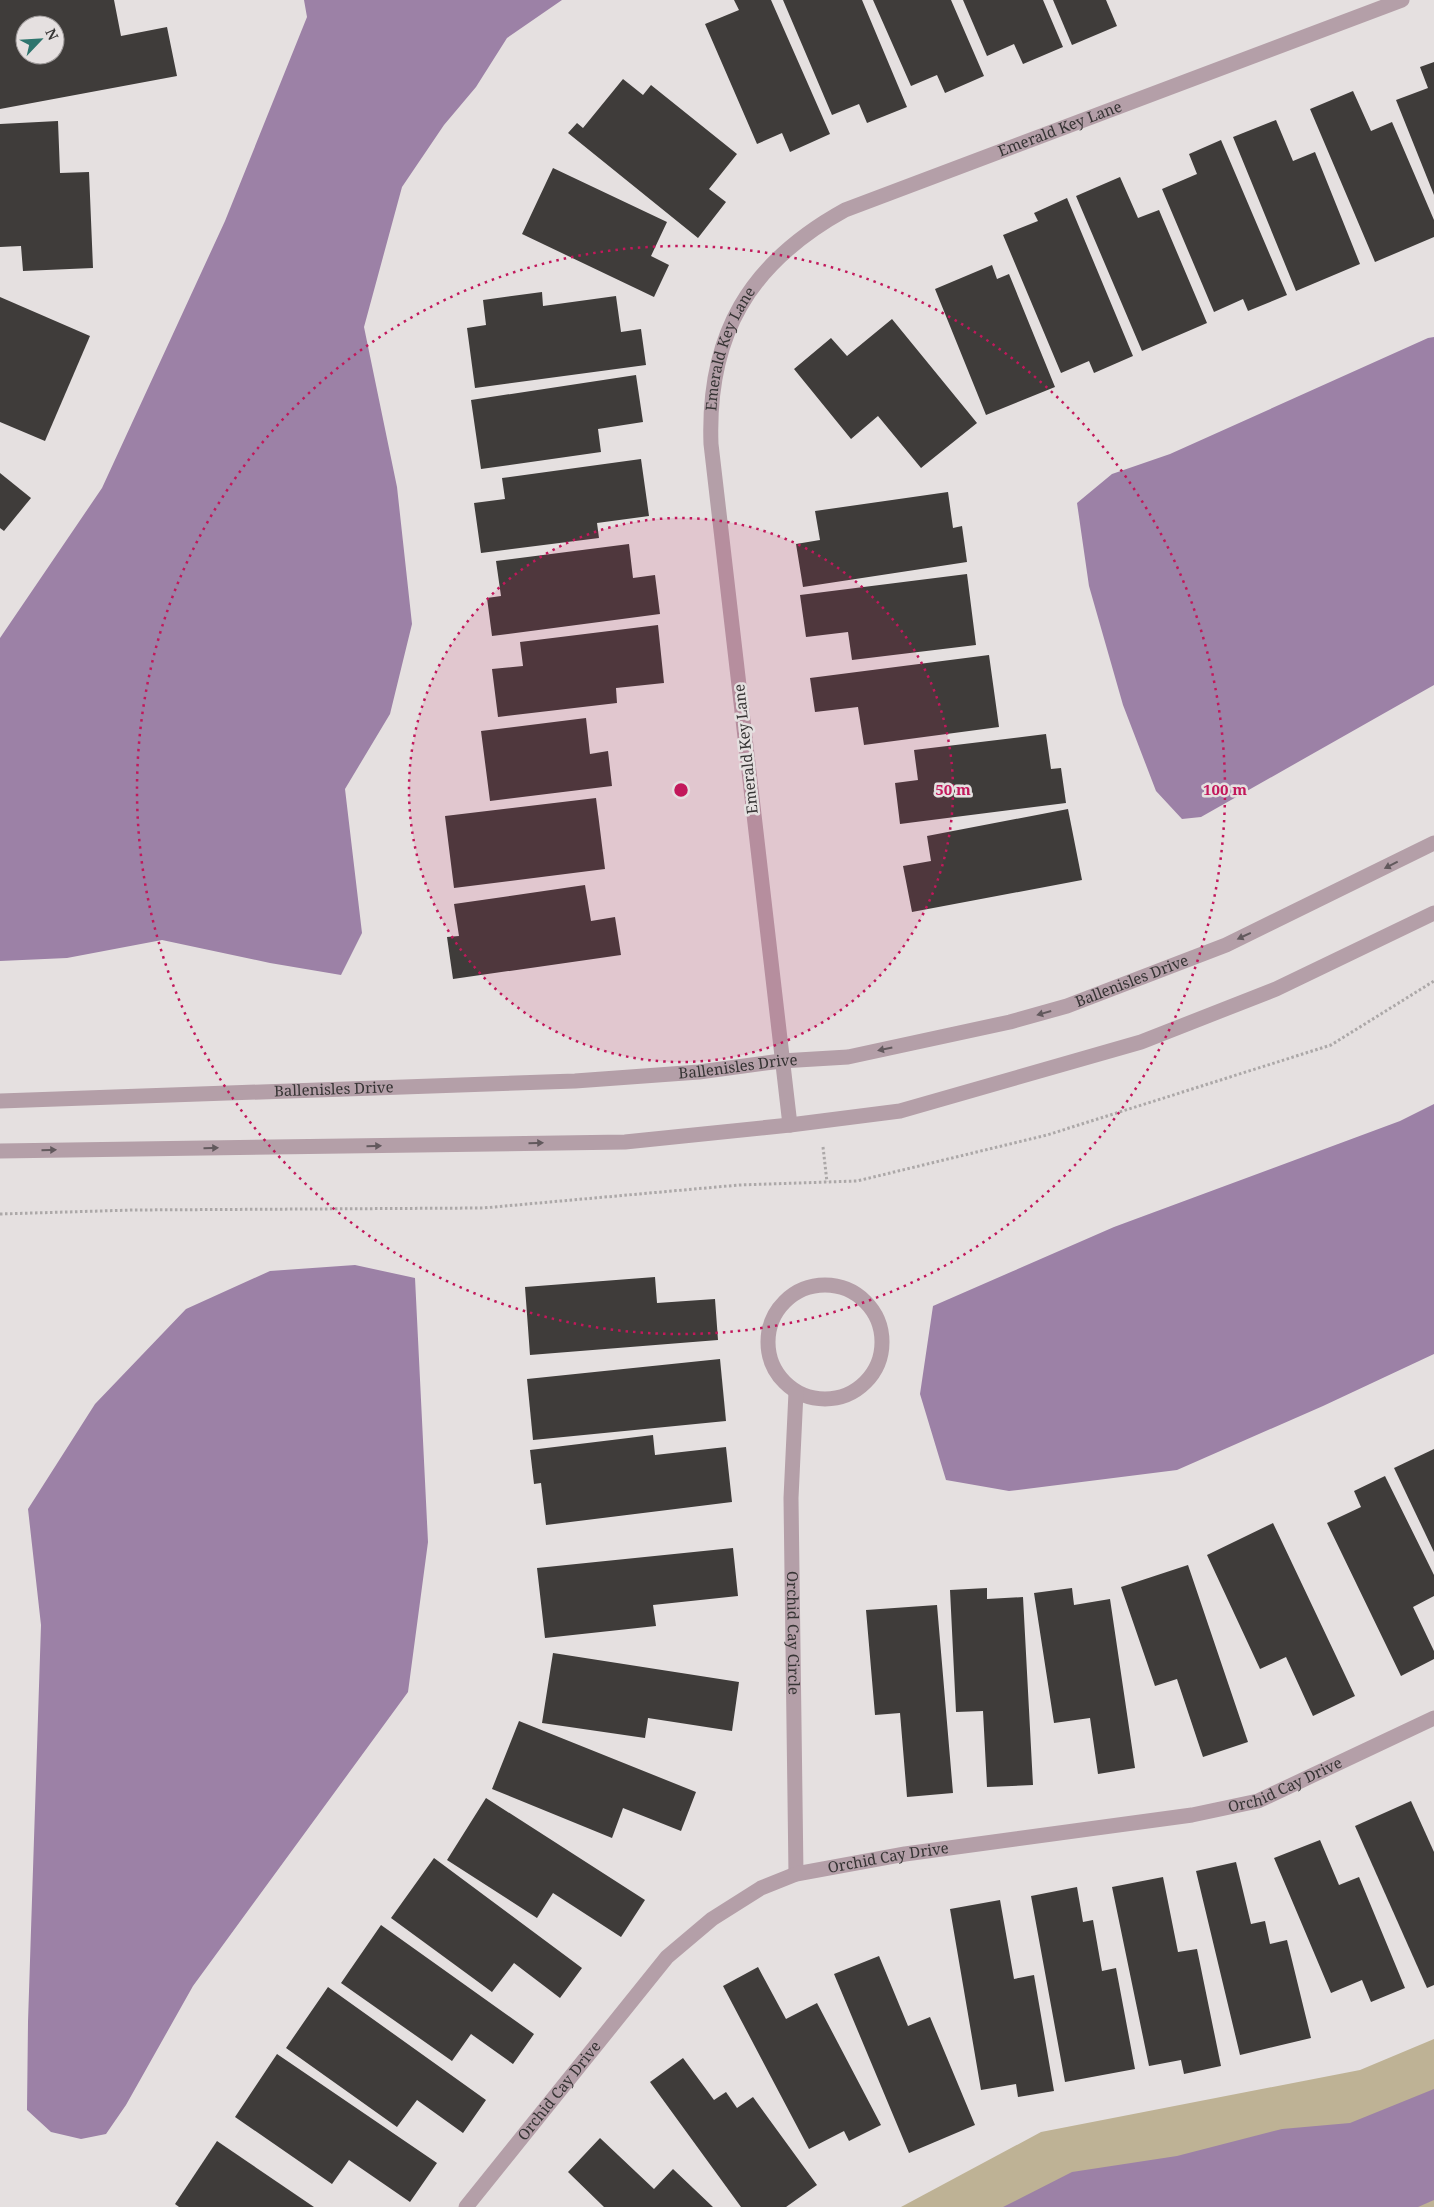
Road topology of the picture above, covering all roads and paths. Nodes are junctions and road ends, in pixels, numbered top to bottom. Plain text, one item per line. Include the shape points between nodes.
1 (1402, 0) edge
2 (1434, 843) edge
3 (1434, 913) edge
4 (781, 1061) junction
5 (0, 1101) edge
6 (790, 1125) junction
7 (823, 1146) dead end
8 (0, 1151) edge
9 (827, 1182) dead end
10 (796, 1392) junction
11 (1434, 1718) edge
12 (796, 1874) junction
13 (466, 2207) edge

1 - 4 street, Emerald Key Lane via 845,210 794,242 773,262 741,306 728,331 713,384 711,444
2 -> 4 street, Ballenisles Drive via 1226,944 1067,1006 1010,1022 848,1057
3 - 6 street via 1276,989 1141,1042 900,1111
4 - 5 street, Ballenisles Drive via 699,1072 575,1081
4 - 6 street, Emerald Key Lane
8 -> 6 street via 625,1142
7 - 9 path
10 - 10 street via 814,1398 833,1399 852,1394 867,1382 877,1366 882,1347 880,1328 872,1310 859,1296 843,1288 824,1285 806,1288 790,1297 777,1311 770,1327 768,1346 772,1364 782,1380
10 - 12 street, Orchid Cay Circle via 791,1498
11 - 12 street, Orchid Cay Drive via 1258,1801 1192,1814 905,1854
12 - 13 street, Orchid Cay Drive via 761,1888 712,1919 667,1957

